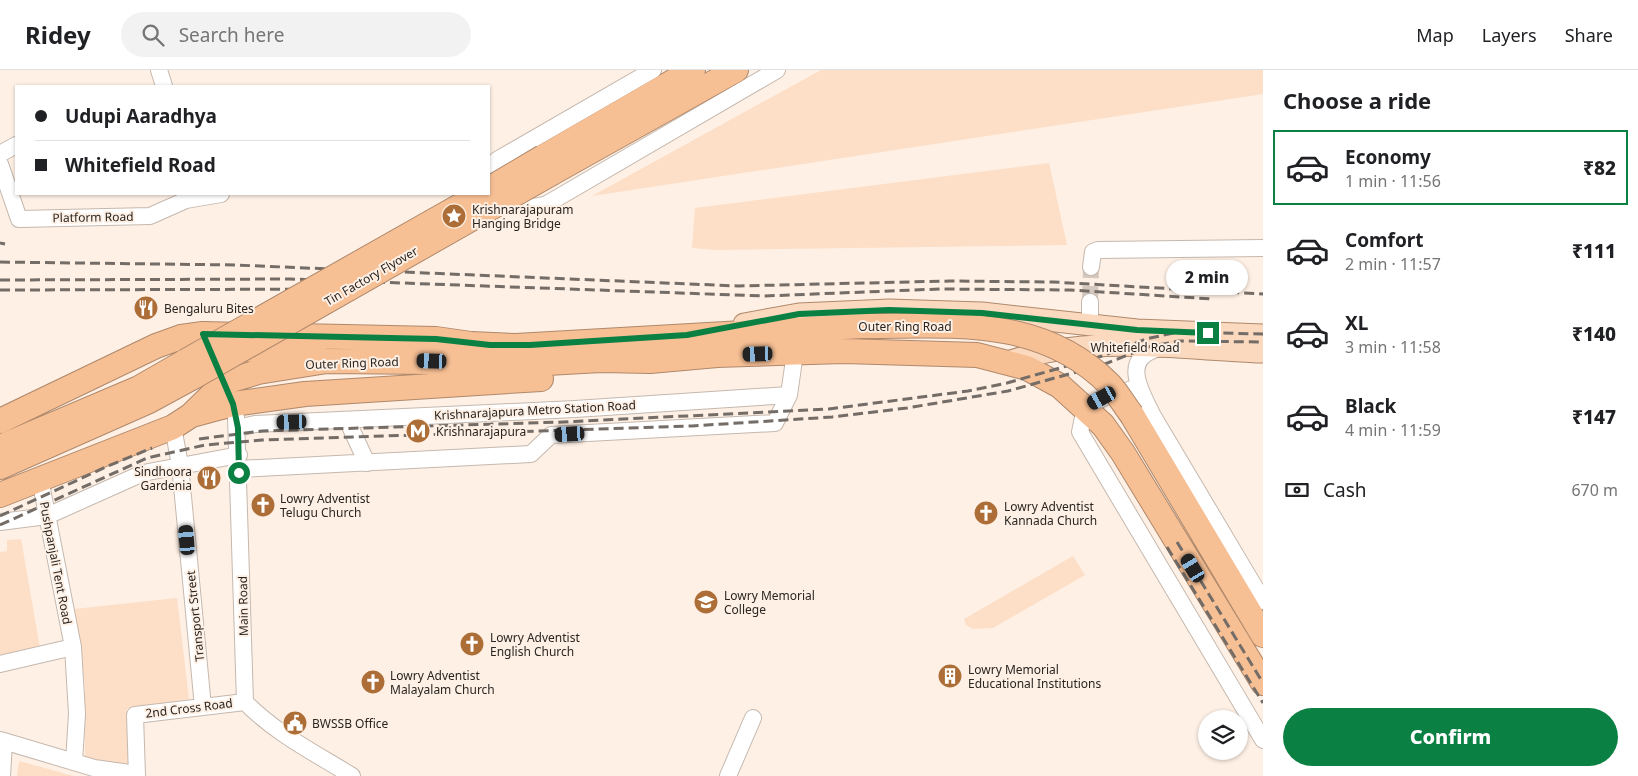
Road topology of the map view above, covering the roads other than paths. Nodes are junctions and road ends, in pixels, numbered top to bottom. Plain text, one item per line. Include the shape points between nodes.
1 (159, 70) edge
2 (653, 70) edge
3 (693, 70) edge
4 (736, 70) edge
5 (777, 70) edge
6 (164, 85) edge
7 (15, 146) edge
8 (0, 154) edge
9 (0, 164) edge
10 (548, 165) junction
11 (490, 176) edge
12 (209, 195) edge
13 (479, 195) edge
14 (186, 197) edge
15 (1263, 248) edge
16 (1263, 253) edge
17 (1090, 302) tunnel mouth
18 (1090, 324) junction
19 (203, 334) junction
20 (687, 335) junction
21 (1263, 335) edge
22 (1165, 346) junction
23 (1263, 352) edge
24 (795, 353) junction
25 (650, 361) junction
26 (1008, 362) junction
27 (191, 369) junction
28 (225, 382) junction
29 (1139, 387) junction
30 (790, 396) junction
31 (233, 404) junction
32 (1085, 408) junction
33 (347, 420) junction
34 (0, 421) edge
35 (181, 421) junction
36 (238, 428) junction
37 (0, 447) edge
38 (239, 462) junction
39 (367, 463) junction
40 (180, 465) junction
41 (0, 467) edge
42 (40, 479) junction
43 (0, 494) edge
44 (47, 516) junction
45 (0, 522) edge
46 (1263, 601) edge
47 (1260, 629) edge
48 (73, 647) junction
49 (0, 664) edge
50 (1263, 684) edge
51 (246, 702) junction
52 (203, 707) junction
53 (753, 718) dead end
54 (1263, 740) edge
55 (2, 741) edge
56 (74, 762) junction
57 (137, 775) edge
58 (2, 776) edge
59 (352, 776) edge
60 (728, 776) edge

1 - 6 street
2 - 11 street via 497,160
3 - 10 highway, Tin Factory Flyover
4 - 10 highway, Tin Factory Flyover
5 - 11 street via 547,204 530,208 519,206 499,194
7 - 8 street
9 - 14 street, Platform Road via 19,218 150,216
10 - 11 highway, Tin Factory Flyover, bridge
10 - 27 highway, Tin Factory Flyover, bridge
12 - 14 street, Platform Road
13 - 27 highway, Tin Factory Flyover, bridge
15 - 16 street via 1098,250 1093,252 1090,265 1093,266 1100,254
17 - 18 street
18 - 20 main road, Whitefield Road via 982,313 889,310 799,314
18 - 21 main road, Whitefield Road via 1137,330
19 - 20 highway, Outer Ring Road via 225,346 275,353 328,343 372,345 392,338 516,346
19 - 28 street, Main Road
19 - 34 highway via 181,337 156,346
20 - 47 highway, Outer Ring Road, bridge via 862,326 989,327 1024,334 1061,349 1110,385 1132,416
22 - 23 main road, Whitefield Road
22 - 26 main road, Whitefield Road via 1075,348
22 - 29 street via 1142,356 1136,372
24 - 25 highway, Outer Ring Road
24 - 26 highway, Outer Ring Road via 940,352
24 - 30 street
25 - 28 highway, Outer Ring Road via 507,364 327,361 258,372
25 - 31 highway, Outer Ring Road via 616,374 305,394
26 - 32 highway, Outer Ring Road via 1027,368 1060,386
27 - 37 highway, Tin Factory Flyover
27 - 41 highway, Tin Factory Flyover via 149,402
28 - 31 street, Main Road
28 - 35 highway, Outer Ring Road
29 - 32 street via 1102,398
29 - 46 street
30 - 33 street, Krishnarajapura Metro Station Road
30 - 39 street via 775,423 551,435 531,454
31 - 35 highway, Outer Ring Road
31 - 36 street, Main Road
32 - 50 highway, Outer Ring Road via 1123,453
32 - 54 street via 1080,432
33 - 36 street, Krishnarajapura Metro Station Road via 255,424
33 - 39 street
35 - 40 street, Transport Street
35 - 42 highway, Outer Ring Road
36 - 38 street, Main Road
38 - 39 street
38 - 40 street
38 - 51 street, Main Road
40 - 44 street via 143,474
40 - 52 street, Transport Street
42 - 43 highway, Outer Ring Road
42 - 44 street, Pushpanjali Tent Road
44 - 45 street
44 - 48 street, Pushpanjali Tent Road
48 - 49 street
48 - 56 street, Pushpanjali Tent Road via 77,714
51 - 52 street, 2nd Cross Road
51 - 59 street via 283,734
52 - 57 street, 2nd Cross Road via 134,715
53 - 60 street
55 - 56 street
55 - 58 street
56 - 57 street

